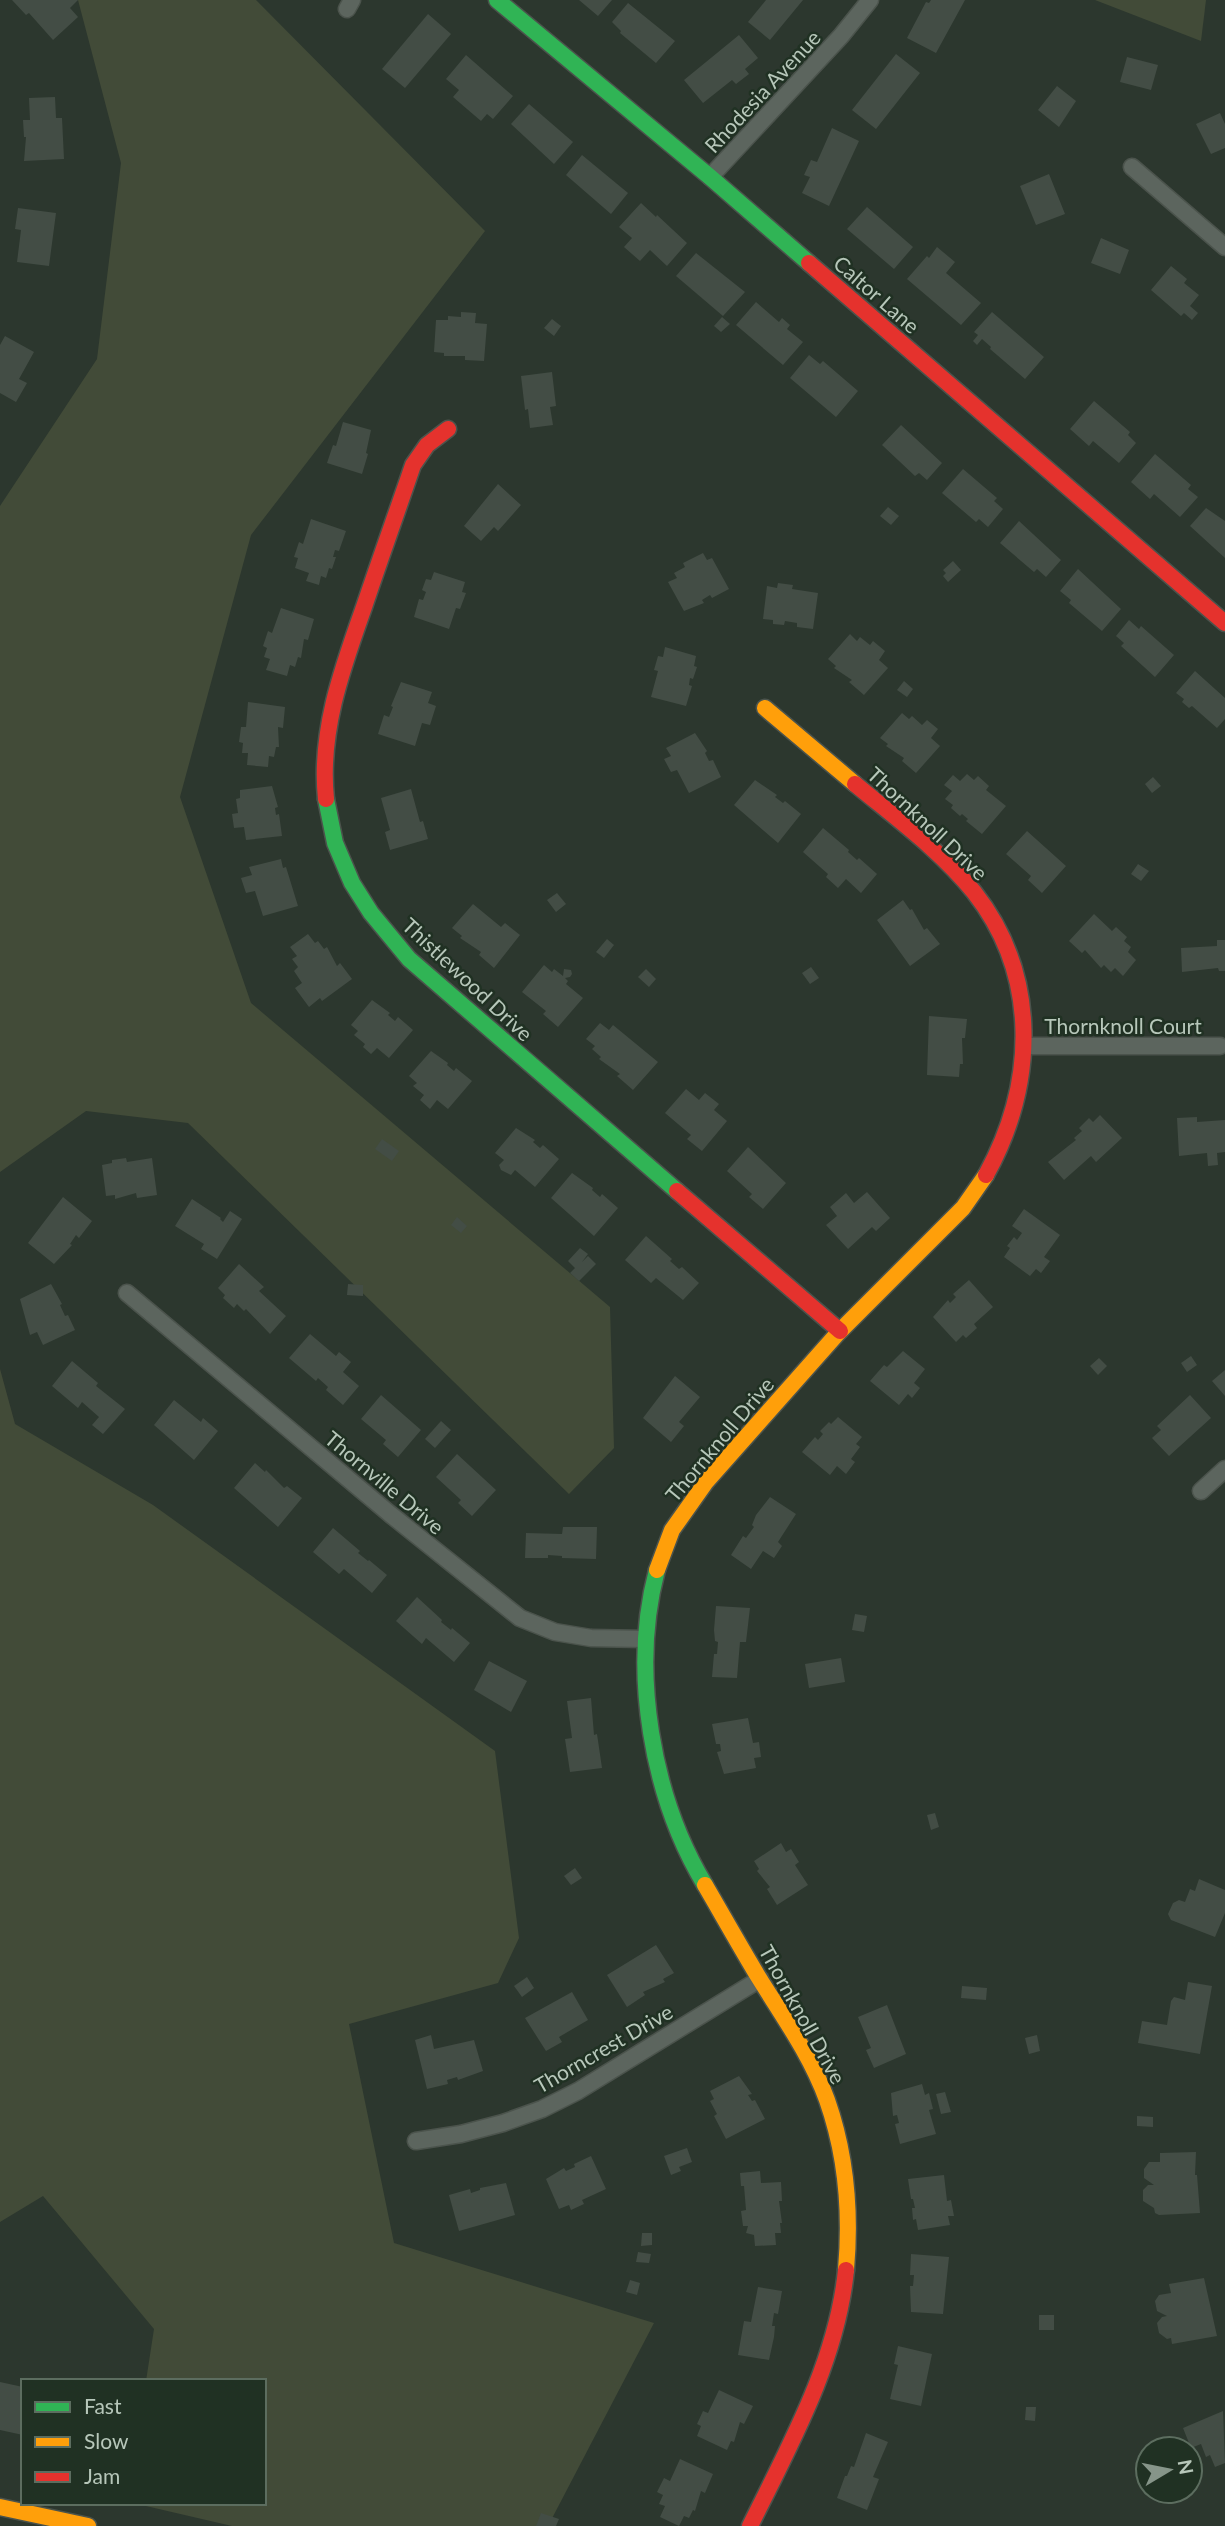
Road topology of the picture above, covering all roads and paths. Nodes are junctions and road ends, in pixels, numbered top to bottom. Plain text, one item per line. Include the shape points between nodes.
1 (497, 0) edge
2 (870, 0) edge
3 (1132, 167) dead end
4 (710, 177) junction
5 (1225, 247) edge
6 (448, 429) dead end
7 (1225, 623) edge
8 (765, 708) dead end
9 (1026, 1046) junction
10 (1220, 1046) dead end
11 (127, 1293) dead end
12 (840, 1331) junction
13 (1225, 1469) edge
14 (1200, 1491) dead end
15 (645, 1639) junction
16 (761, 1979) junction
17 (416, 2141) dead end
18 (0, 2507) edge
19 (88, 2526) edge
20 (750, 2526) edge

1 - 4 street, Caltor Lane
2 - 4 street, Rhodesia Avenue
3 - 5 street
4 - 7 street, Caltor Lane
6 - 12 street, Thistlewood Drive via 427,444 413,466 337,692 324,769 336,843 351,882 371,915 409,959
8 - 9 street, Thornknoll Drive via 919,838 981,901 1006,950
9 - 10 street, Thornknoll Court
9 - 12 street, Thornknoll Drive via 1013,1110 985,1178 954,1219
11 - 15 street, Thornville Drive via 520,1618 555,1632
12 - 15 street, Thornknoll Drive via 694,1497 673,1529 650,1596
13 - 14 street
15 - 16 street, Thornknoll Drive via 654,1740 677,1830
16 - 17 street, Thorncrest Drive via 542,2109 503,2123
16 - 20 street, Thornknoll Drive via 805,2052 828,2103 843,2162 847,2250 836,2327 823,2371
18 - 19 street

